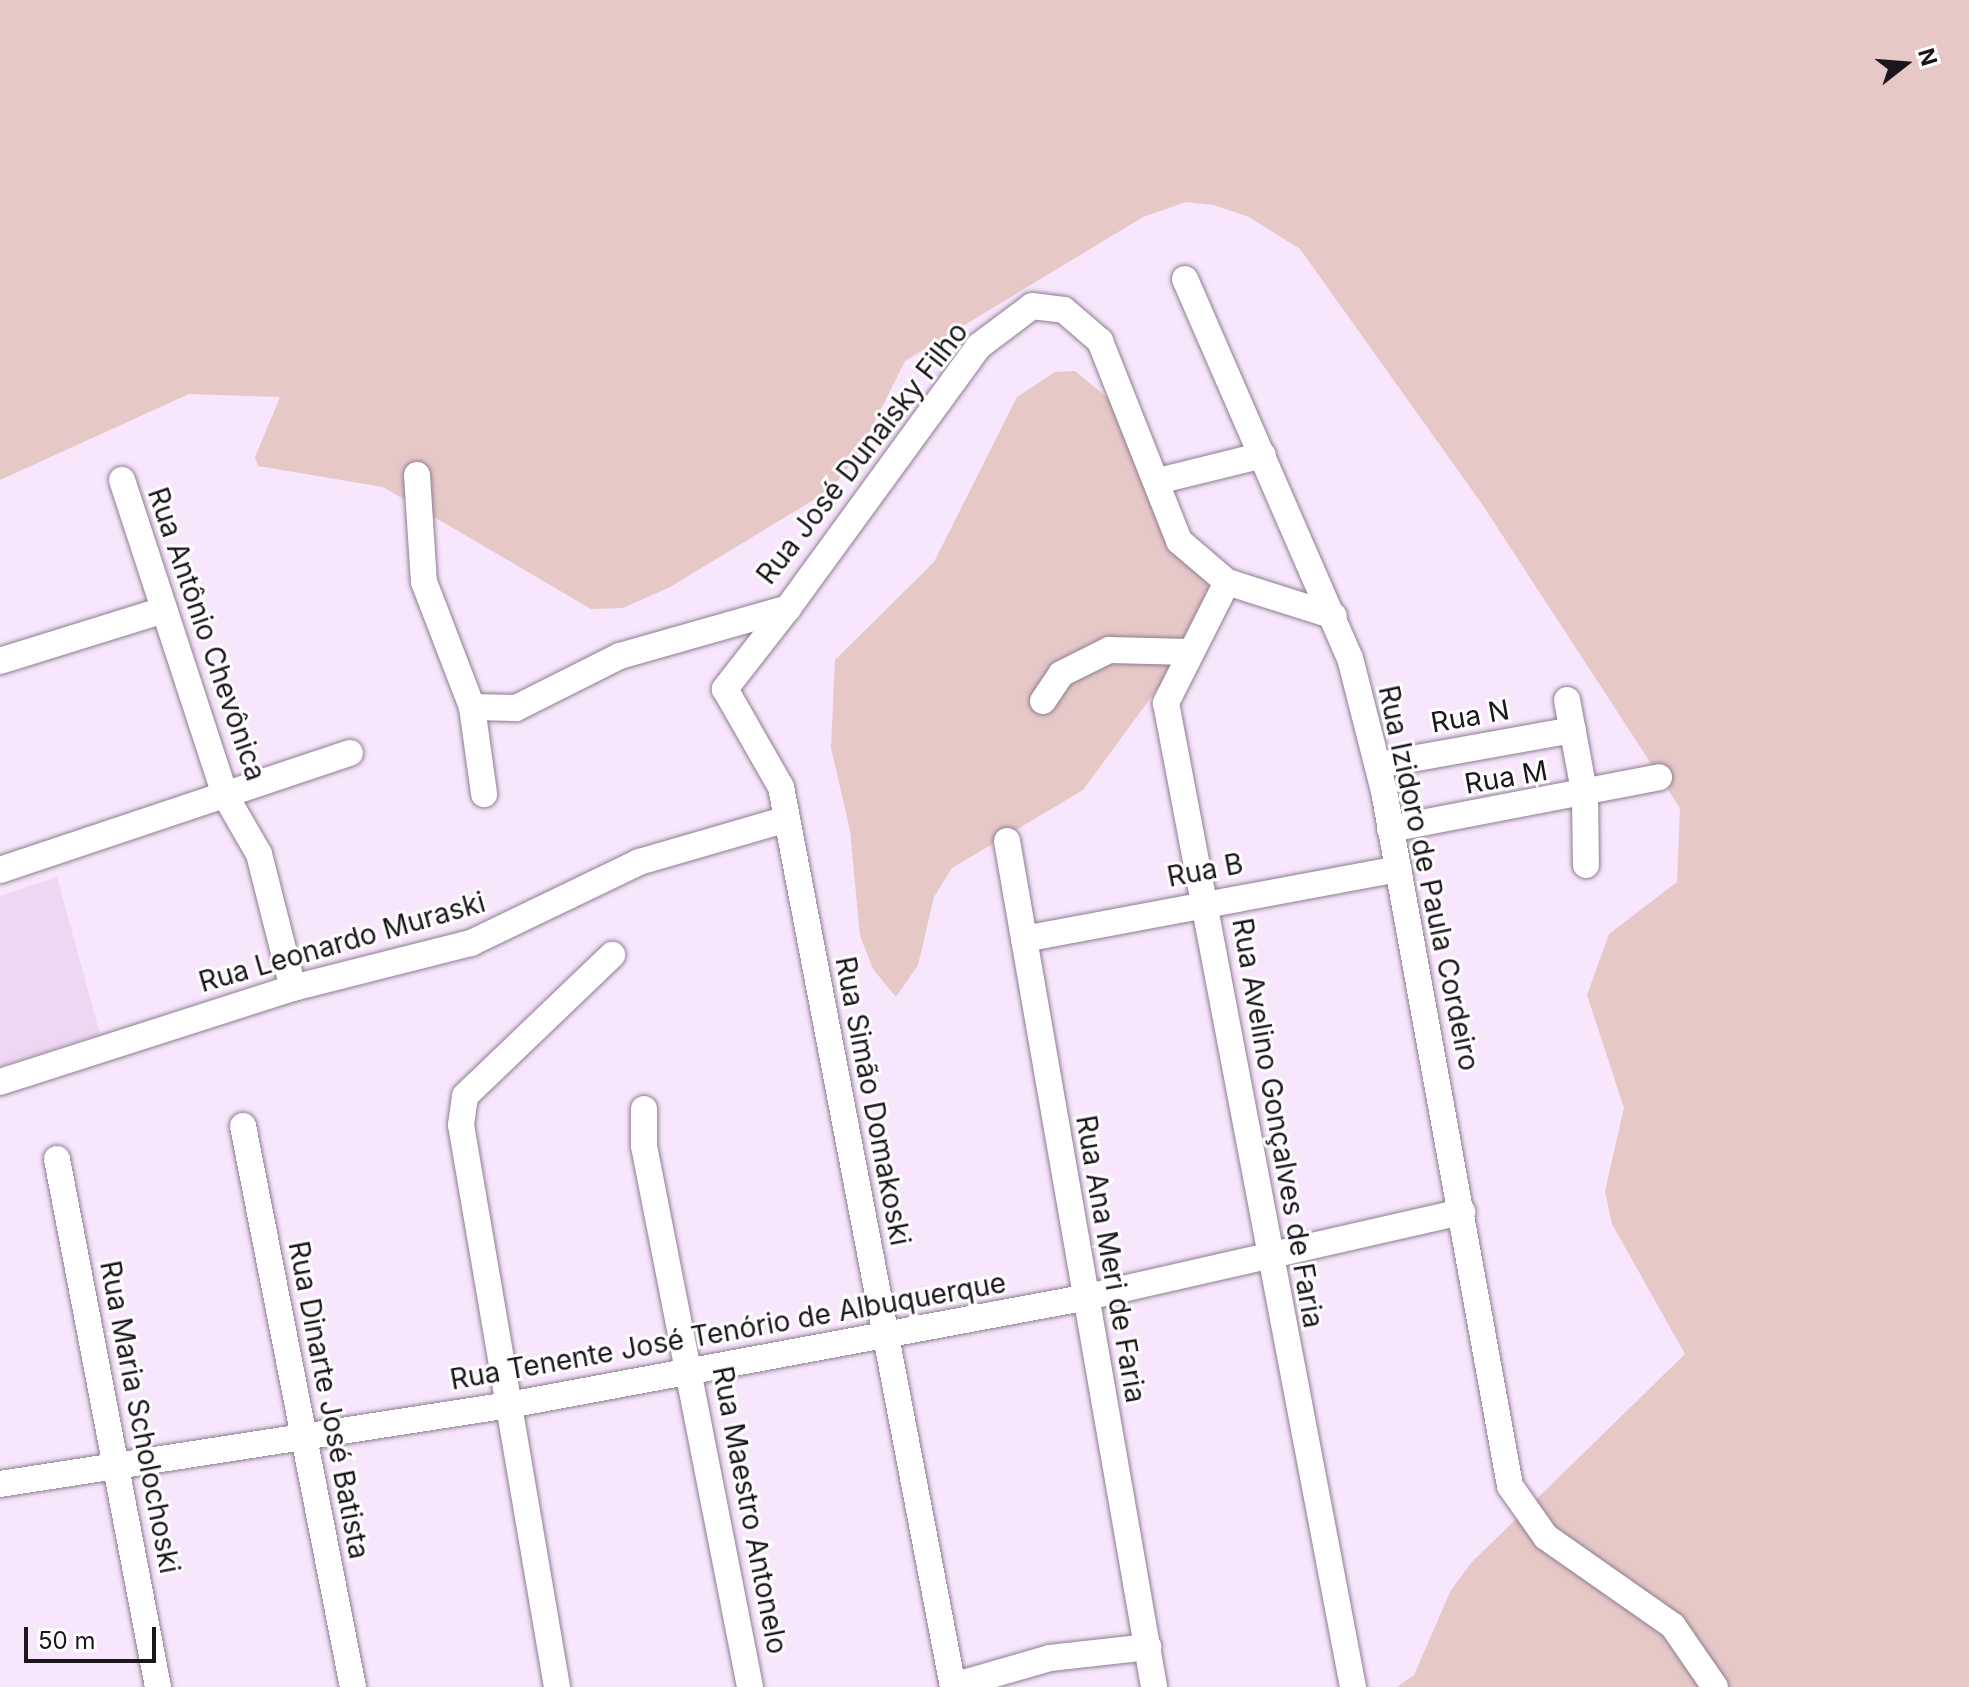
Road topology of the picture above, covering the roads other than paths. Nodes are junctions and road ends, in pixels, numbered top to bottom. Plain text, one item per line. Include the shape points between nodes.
1 (1185, 279) dead end
2 (1263, 455) junction
3 (417, 475) dead end
4 (122, 480) dead end
5 (1158, 481) junction
6 (1227, 582) junction
7 (788, 608) junction
8 (164, 610) junction
9 (1334, 616) junction
10 (1191, 652) junction
11 (0, 661) edge
12 (1567, 700) dead end
13 (1043, 701) dead end
14 (472, 707) junction
15 (1573, 730) junction
16 (350, 753) dead end
17 (1378, 765) junction
18 (1659, 777) dead end
19 (484, 794) dead end
20 (225, 795) junction
21 (1585, 796) junction
22 (787, 819) junction
23 (1390, 829) junction
24 (1007, 841) dead end
25 (1586, 865) dead end
26 (1399, 869) junction
27 (0, 870) edge
28 (1207, 902) junction
29 (1024, 939) junction
30 (612, 955) dead end
31 (293, 988) junction
32 (0, 1082) edge
33 (644, 1109) dead end
34 (243, 1126) dead end
35 (57, 1159) dead end
36 (1462, 1212) junction
37 (1273, 1258) junction
38 (1083, 1298) junction
39 (885, 1334) junction
40 (691, 1370) junction
41 (509, 1405) junction
42 (304, 1440) junction
43 (120, 1471) junction
44 (0, 1484) edge
45 (1148, 1647) junction
46 (158, 1687) edge
47 (353, 1687) edge
48 (557, 1687) edge
49 (750, 1687) edge
50 (953, 1687) edge
51 (1154, 1687) edge
52 (1353, 1687) edge
53 (1715, 1687) edge

1 - 2 street, Rua Izidoro de Paula Cordeiro
2 - 5 street
2 - 9 street, Rua Izidoro de Paula Cordeiro
3 - 14 street via 424,582
4 - 8 street, Rua Antônio Chevônica
5 - 6 street, Rua José Dunaisky Filho via 1166,525
5 - 7 street, Rua José Dunaisky Filho via 1100,341 1064,310 1032,306 979,346
6 - 9 street
6 - 10 street, Rua Avelino Gonçalves de Faria
7 - 14 street, Rua José Dunaisky Filho via 620,656 516,708
7 - 22 street, Rua Simão Domakoski via 725,689 763,747
8 - 11 street
8 - 20 street, Rua Antônio Chevônica
9 - 17 street, Rua Izidoro de Paula Cordeiro
10 - 13 street via 1109,650 1061,674
10 - 28 street, Rua Avelino Gonçalves de Faria via 1166,703
12 - 15 street
14 - 19 street
15 - 17 street, Rua N
15 - 21 street
16 - 20 street
17 - 23 street, Rua Izidoro de Paula Cordeiro
18 - 21 street, Rua M
20 - 27 street
20 - 31 street, Rua Antônio Chevônica via 259,854
21 - 23 street, Rua M
21 - 25 street
22 - 31 street, Rua Leonardo Muraski via 639,862 471,943
22 - 39 street, Rua Simão Domakoski
23 - 26 street, Rua Izidoro de Paula Cordeiro
24 - 29 street, Rua Ana Meri de Faria
26 - 28 street, Rua B
26 - 36 street, Rua Izidoro de Paula Cordeiro
28 - 29 street, Rua B
28 - 37 street, Rua Avelino Gonçalves de Faria
29 - 38 street, Rua Ana Meri de Faria
30 - 41 street via 465,1096 461,1125
31 - 32 street, Rua Leonardo Muraski
33 - 40 street, Rua Maestro Antonelo via 644,1146
34 - 42 street, Rua Dinarte José Batista
35 - 43 street, Rua Maria Scholochoski
36 - 37 street, Rua Tenente José Tenório de Albuquerque
36 - 53 street, Rua Izidoro de Paula Cordeiro via 1510,1486 1546,1537 1648,1604
37 - 38 street, Rua Tenente José Tenório de Albuquerque
37 - 52 street, Rua Avelino Gonçalves de Faria
38 - 39 street, Rua Tenente José Tenório de Albuquerque
38 - 45 street, Rua Ana Meri de Faria
39 - 40 street, Rua Tenente José Tenório de Albuquerque
39 - 50 street, Rua Simão Domakoski
40 - 41 street, Rua Tenente José Tenório de Albuquerque
40 - 49 street, Rua Maestro Antonelo
41 - 42 street, Rua Tenente José Tenório de Albuquerque
41 - 48 street
42 - 43 street, Rua Tenente José Tenório de Albuquerque
42 - 47 street, Rua Dinarte José Batista
43 - 44 street, Rua Tenente José Tenório de Albuquerque
43 - 46 street, Rua Maria Scholochoski
45 - 50 street via 1050,1658
45 - 51 street, Rua Ana Meri de Faria

